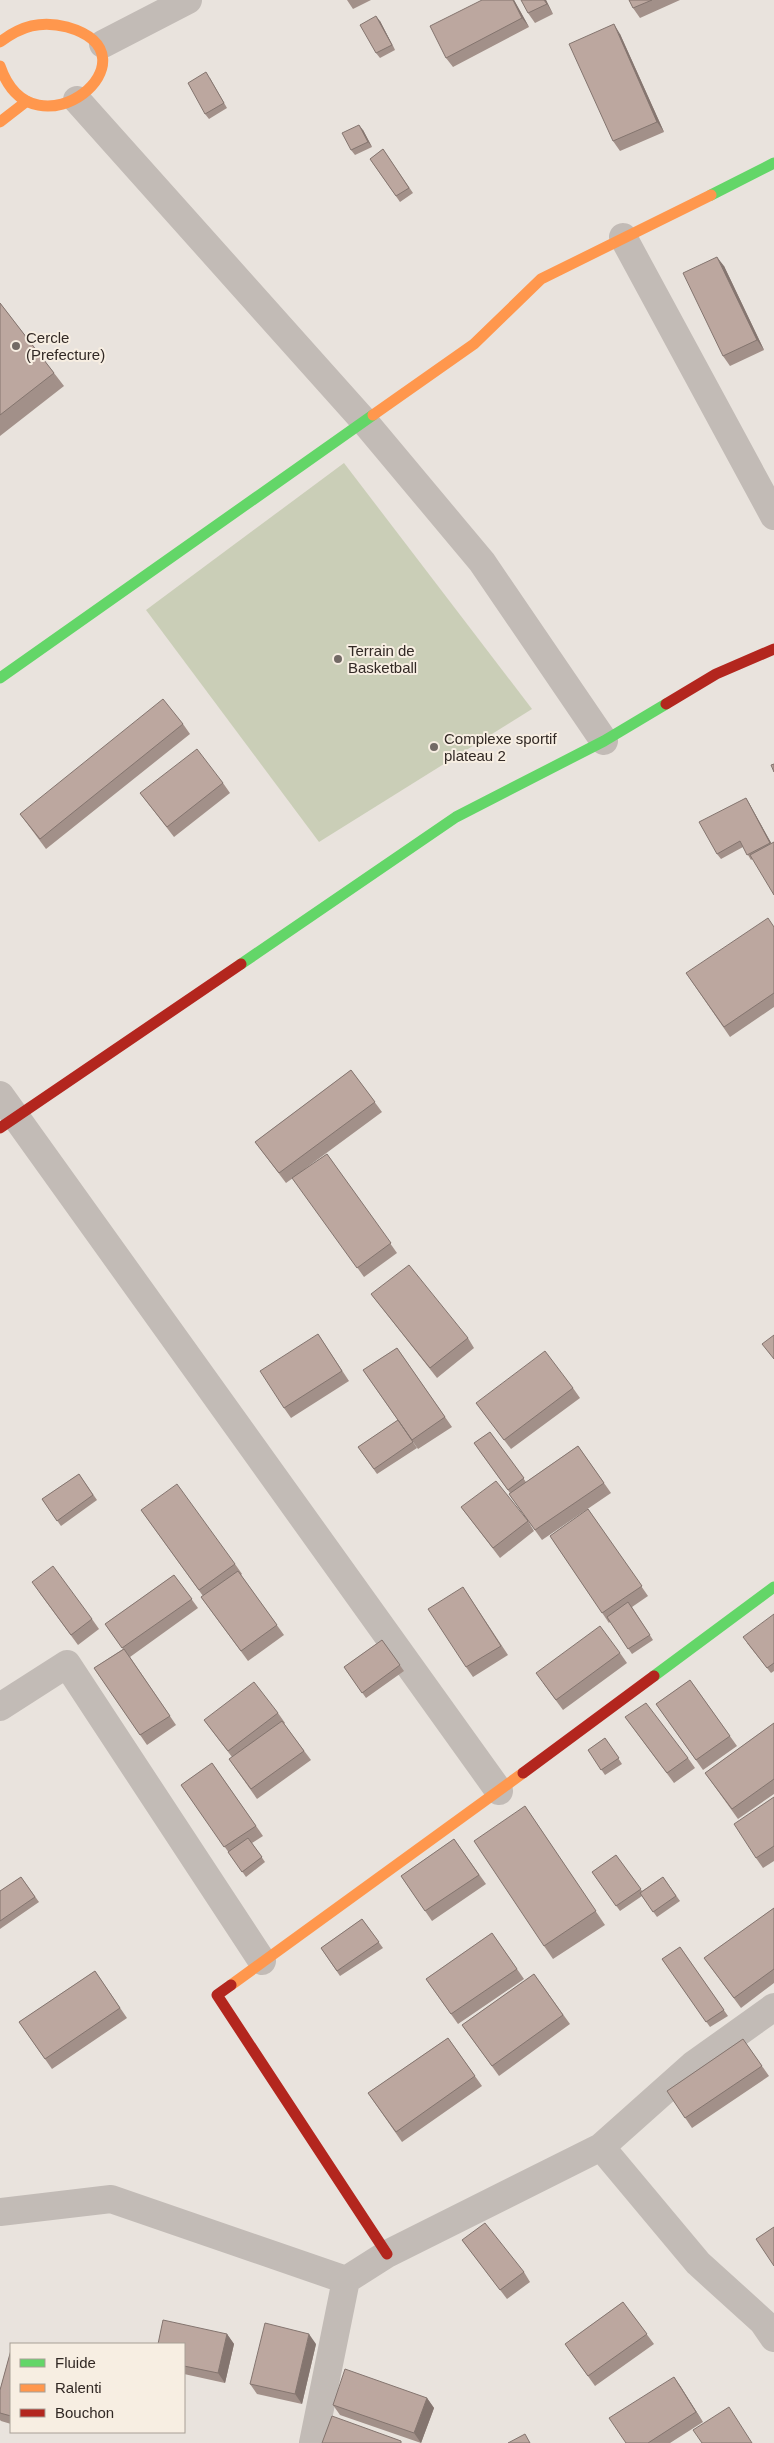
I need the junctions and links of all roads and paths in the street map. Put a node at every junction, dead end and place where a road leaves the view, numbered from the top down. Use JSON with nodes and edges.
{"nodes":[{"id":1,"x":188,"y":0,"type":"edge"},
{"id":2,"x":9,"y":23,"type":"dead end"},
{"id":3,"x":100,"y":38,"type":"joint"},
{"id":4,"x":0,"y":42,"type":"edge"},
{"id":5,"x":0,"y":66,"type":"edge"},
{"id":6,"x":77,"y":100,"type":"junction"},
{"id":7,"x":27,"y":101,"type":"junction"},
{"id":8,"x":0,"y":122,"type":"edge"},
{"id":9,"x":774,"y":163,"type":"edge"},
{"id":10,"x":623,"y":237,"type":"junction"},
{"id":11,"x":364,"y":421,"type":"junction"},
{"id":12,"x":774,"y":516,"type":"edge"},
{"id":13,"x":774,"y":649,"type":"edge"},
{"id":14,"x":0,"y":678,"type":"edge"},
{"id":15,"x":604,"y":741,"type":"junction"},
{"id":16,"x":0,"y":1095,"type":"edge"},
{"id":17,"x":7,"y":1123,"type":"edge"},
{"id":18,"x":774,"y":1587,"type":"edge"},
{"id":19,"x":0,"y":1707,"type":"edge"},
{"id":20,"x":499,"y":1791,"type":"junction"},
{"id":21,"x":262,"y":1961,"type":"junction"},
{"id":22,"x":774,"y":2007,"type":"edge"},
{"id":23,"x":601,"y":2148,"type":"junction"},
{"id":24,"x":0,"y":2212,"type":"edge"},
{"id":25,"x":387,"y":2254,"type":"junction"},
{"id":26,"x":346,"y":2280,"type":"junction"},
{"id":27,"x":774,"y":2338,"type":"edge"},
{"id":28,"x":313,"y":2443,"type":"edge"}],
"edges":[{"from":1,"to":3,"type":"street"},
{"from":2,"to":4,"type":"street"},
{"from":3,"to":6,"type":"street"},
{"from":5,"to":7,"type":"street"},
{"from":6,"to":7,"type":"street"},
{"from":6,"to":11,"type":"street"},
{"from":7,"to":8,"type":"street"},
{"from":9,"to":10,"type":"street"},
{"from":10,"to":11,"type":"street"},
{"from":10,"to":12,"type":"street"},
{"from":11,"to":14,"type":"street"},
{"from":11,"to":15,"type":"street"},
{"from":13,"to":15,"type":"street"},
{"from":15,"to":17,"type":"street"},
{"from":16,"to":17,"type":"street"},
{"from":17,"to":20,"type":"street"},
{"from":18,"to":20,"type":"street"},
{"from":19,"to":21,"type":"street"},
{"from":20,"to":21,"type":"street"},
{"from":21,"to":25,"type":"street"},
{"from":22,"to":23,"type":"street"},
{"from":23,"to":25,"type":"street"},
{"from":23,"to":27,"type":"street"},
{"from":24,"to":26,"type":"street"},
{"from":25,"to":26,"type":"street"},
{"from":26,"to":28,"type":"street"}]}
